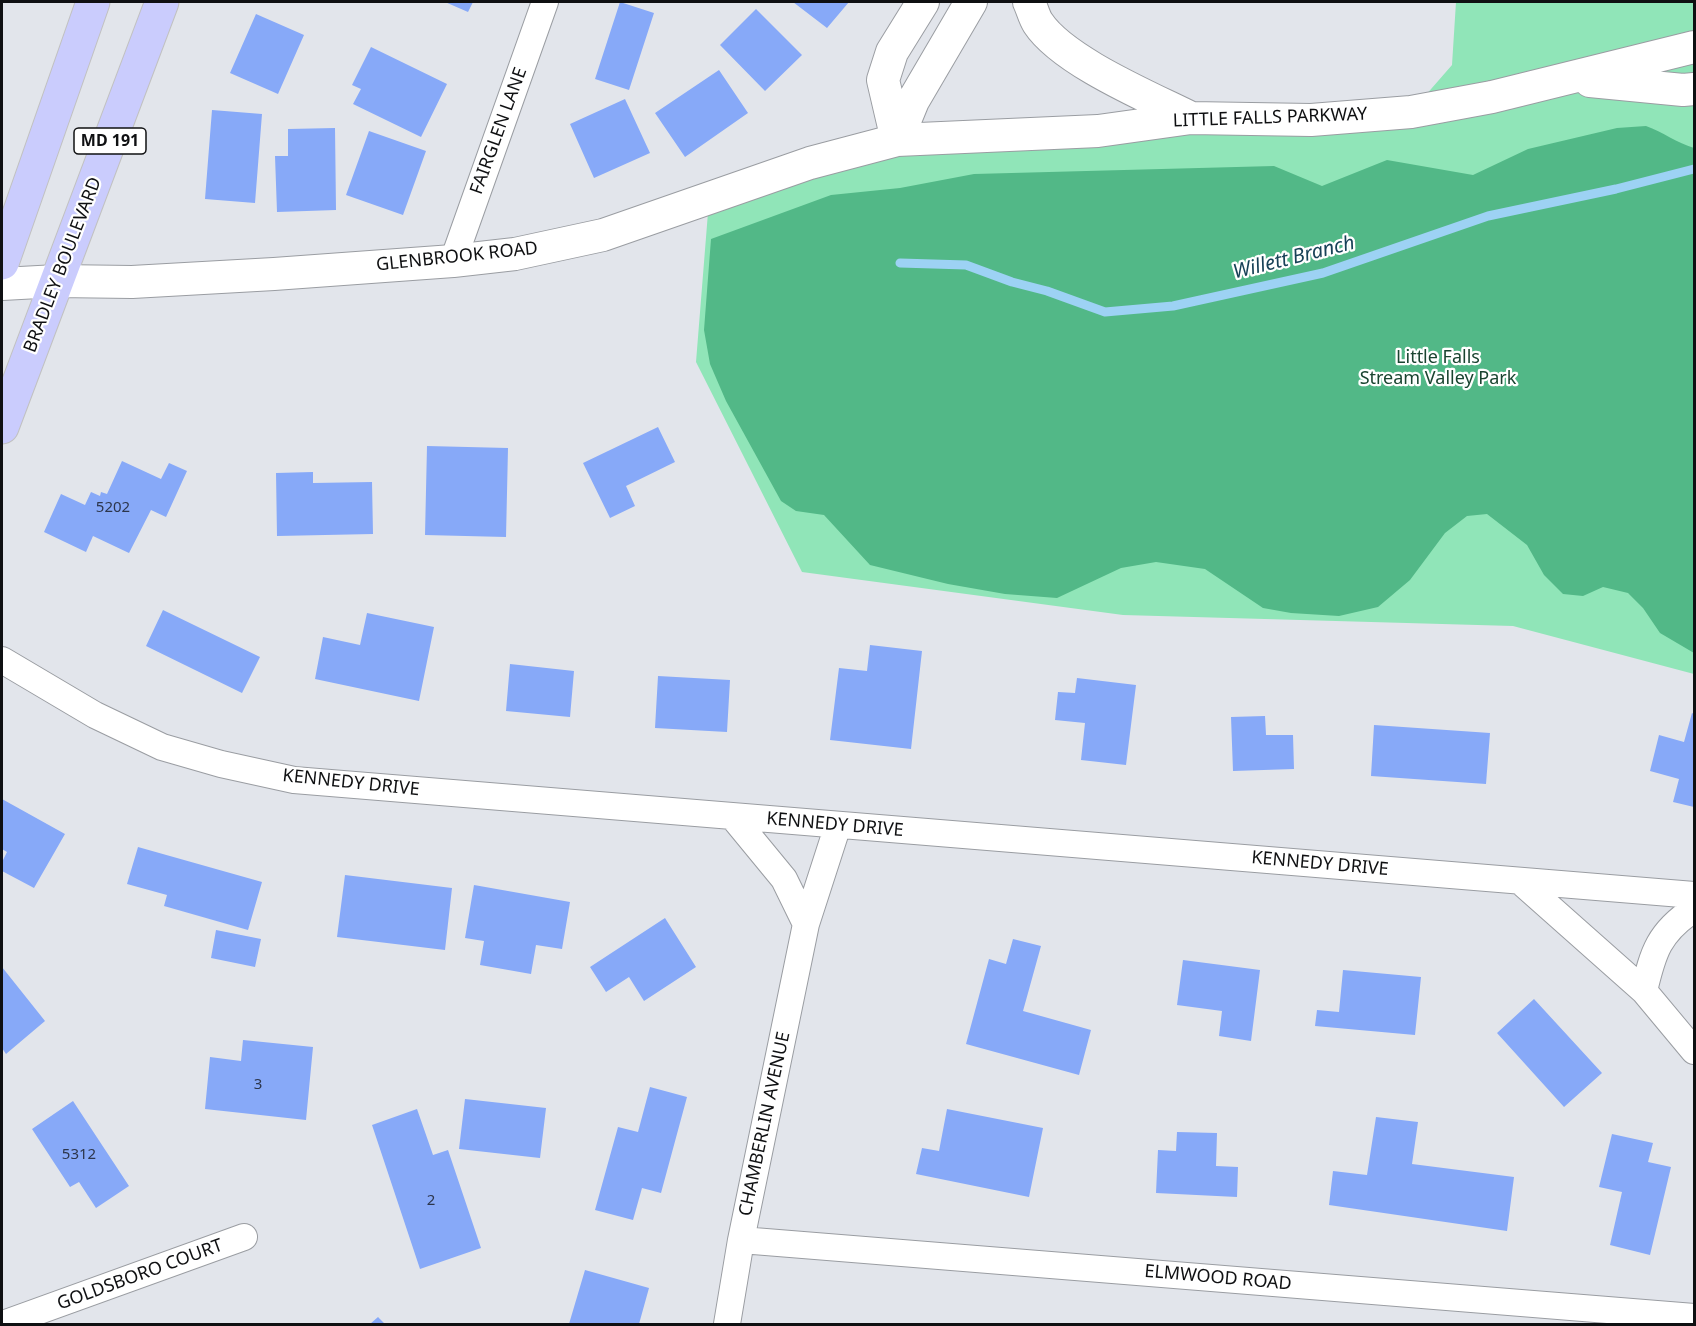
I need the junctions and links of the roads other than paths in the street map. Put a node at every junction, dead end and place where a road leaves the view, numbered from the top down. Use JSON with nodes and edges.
{"nodes":[{"id":1,"x":93,"y":2,"type":"edge"},
{"id":2,"x":162,"y":2,"type":"edge"},
{"id":3,"x":545,"y":2,"type":"edge"},
{"id":4,"x":923,"y":2,"type":"edge"},
{"id":5,"x":971,"y":2,"type":"edge"},
{"id":6,"x":1029,"y":2,"type":"edge"},
{"id":7,"x":1695,"y":46,"type":"edge"},
{"id":8,"x":1568,"y":79,"type":"junction"},
{"id":9,"x":1695,"y":89,"type":"edge"},
{"id":10,"x":1191,"y":118,"type":"junction"},
{"id":11,"x":897,"y":140,"type":"junction"},
{"id":12,"x":453,"y":261,"type":"junction"},
{"id":13,"x":2,"y":263,"type":"edge"},
{"id":14,"x":57,"y":281,"type":"junction"},
{"id":15,"x":2,"y":284,"type":"edge"},
{"id":16,"x":2,"y":427,"type":"edge"},
{"id":17,"x":2,"y":660,"type":"edge"},
{"id":18,"x":733,"y":817,"type":"junction"},
{"id":19,"x":838,"y":825,"type":"junction"},
{"id":20,"x":1520,"y":881,"type":"junction"},
{"id":21,"x":1695,"y":895,"type":"edge"},
{"id":22,"x":1695,"y":909,"type":"edge"},
{"id":23,"x":806,"y":924,"type":"junction"},
{"id":24,"x":1644,"y":991,"type":"junction"},
{"id":25,"x":1695,"y":1051,"type":"edge"},
{"id":26,"x":244,"y":1238,"type":"dead end"},
{"id":27,"x":741,"y":1240,"type":"junction"},
{"id":28,"x":1695,"y":1317,"type":"edge"},
{"id":29,"x":3,"y":1324,"type":"edge"},
{"id":30,"x":727,"y":1324,"type":"edge"}],
"edges":[{"from":1,"to":13,"type":"main road","number":"MD 191"},
{"from":2,"to":14,"type":"main road","name":"BRADLEY BOULEVARD","number":"MD 191"},
{"from":3,"to":12,"type":"street","name":"FAIRGLEN LANE"},
{"from":4,"to":11,"type":"street"},
{"from":5,"to":11,"type":"street"},
{"from":6,"to":10,"type":"street"},
{"from":7,"to":8,"type":"street","name":"LITTLE FALLS PARKWAY"},
{"from":8,"to":9,"type":"street","name":"LITTLE FALLS PARKWAY"},
{"from":8,"to":10,"type":"street","name":"LITTLE FALLS PARKWAY"},
{"from":10,"to":11,"type":"street","name":"LITTLE FALLS PARKWAY"},
{"from":11,"to":12,"type":"street","name":"GLENBROOK ROAD"},
{"from":12,"to":14,"type":"street","name":"GLENBROOK ROAD"},
{"from":14,"to":15,"type":"street","name":"GLENBROOK ROAD"},
{"from":14,"to":16,"type":"main road","name":"BRADLEY BOULEVARD","number":"MD 191"},
{"from":17,"to":18,"type":"street","name":"KENNEDY DRIVE"},
{"from":18,"to":19,"type":"street","name":"KENNEDY DRIVE"},
{"from":18,"to":23,"type":"street"},
{"from":19,"to":20,"type":"street","name":"KENNEDY DRIVE"},
{"from":19,"to":23,"type":"street","name":"CHAMBERLIN AVENUE"},
{"from":20,"to":21,"type":"street","name":"KENNEDY DRIVE"},
{"from":20,"to":24,"type":"street"},
{"from":22,"to":24,"type":"street"},
{"from":23,"to":27,"type":"street","name":"CHAMBERLIN AVENUE"},
{"from":24,"to":25,"type":"street"},
{"from":26,"to":29,"type":"street","name":"GOLDSBORO COURT"},
{"from":27,"to":28,"type":"street","name":"ELMWOOD ROAD"},
{"from":27,"to":30,"type":"street","name":"CHAMBERLIN AVENUE"}]}
